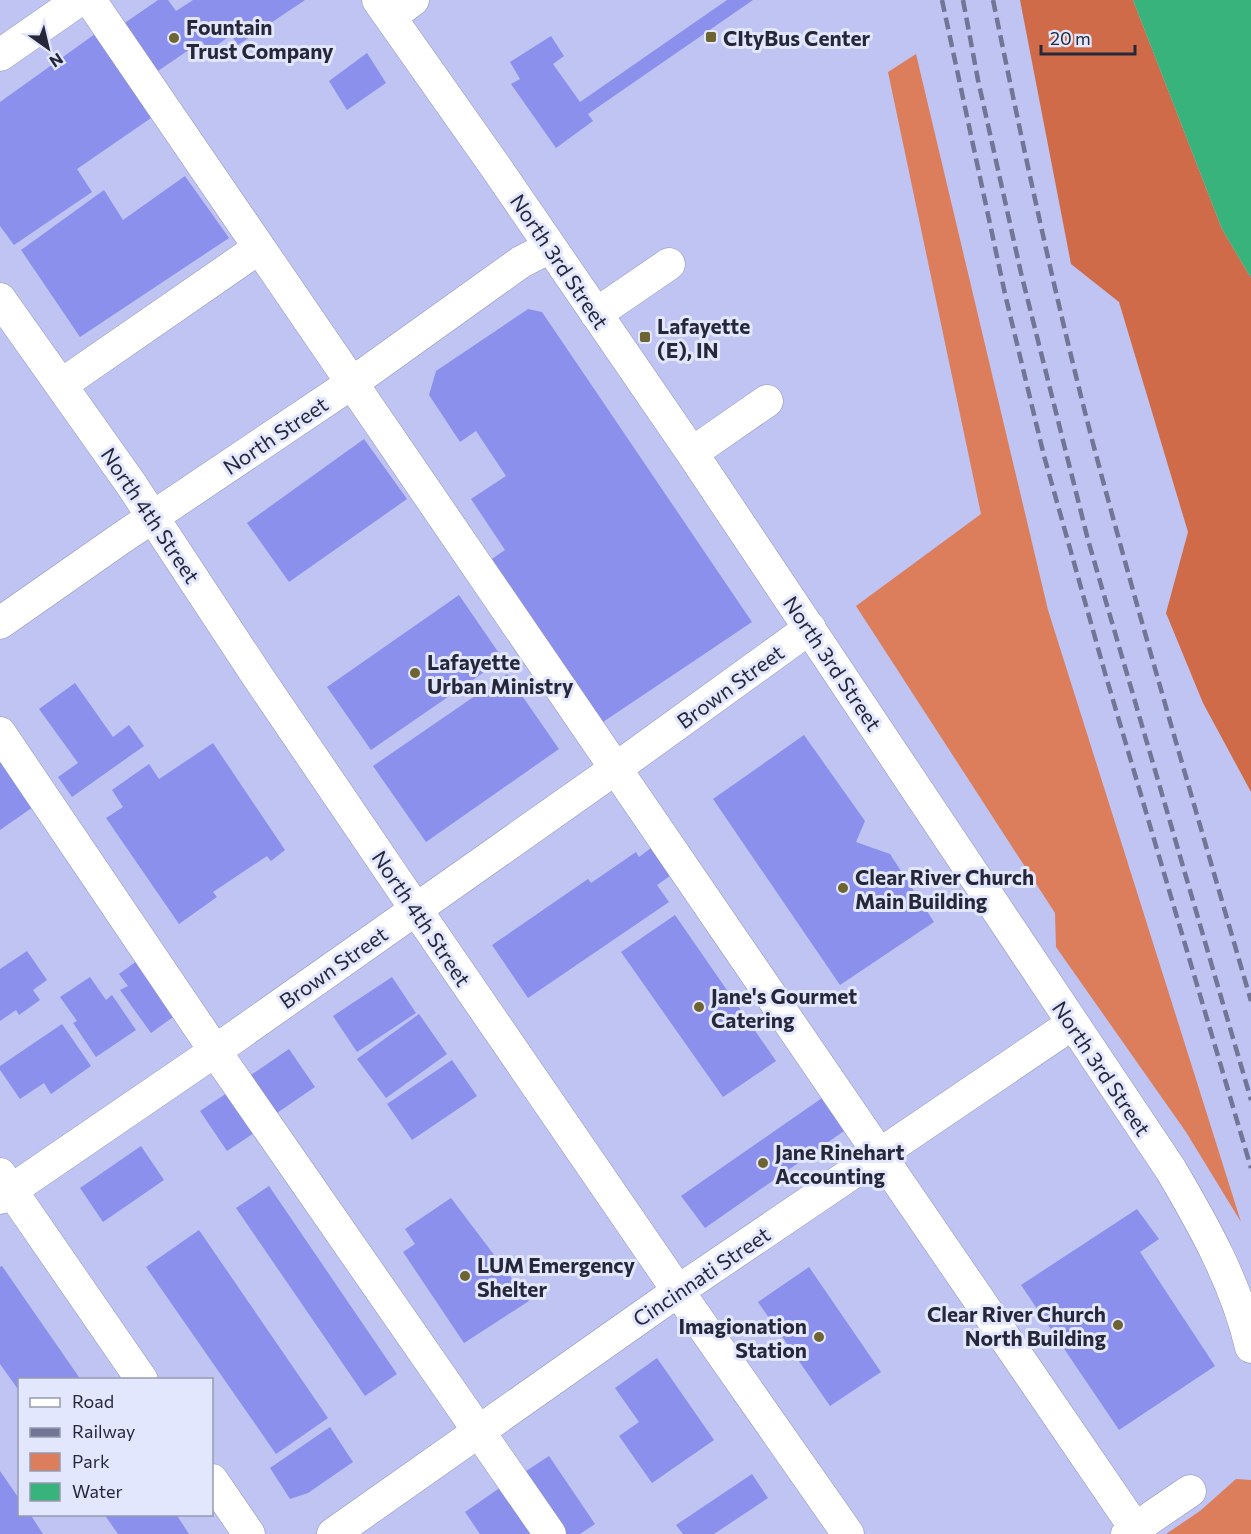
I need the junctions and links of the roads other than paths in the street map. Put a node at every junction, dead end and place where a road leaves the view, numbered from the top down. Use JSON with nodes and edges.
{"nodes":[{"id":1,"x":79,"y":0,"type":"edge"},
{"id":2,"x":90,"y":0,"type":"edge"},
{"id":3,"x":394,"y":6,"type":"edge"},
{"id":4,"x":0,"y":55,"type":"edge"},
{"id":5,"x":550,"y":247,"type":"junction"},
{"id":6,"x":259,"y":248,"type":"junction"},
{"id":7,"x":669,"y":264,"type":"dead end"},
{"id":8,"x":3,"y":311,"type":"edge"},
{"id":9,"x":596,"y":314,"type":"junction"},
{"id":10,"x":352,"y":383,"type":"junction"},
{"id":11,"x":61,"y":385,"type":"junction"},
{"id":12,"x":767,"y":401,"type":"dead end"},
{"id":13,"x":692,"y":453,"type":"junction"},
{"id":14,"x":153,"y":517,"type":"junction"},
{"id":15,"x":0,"y":623,"type":"edge"},
{"id":16,"x":810,"y":628,"type":"junction"},
{"id":17,"x":0,"y":733,"type":"edge"},
{"id":18,"x":615,"y":769,"type":"junction"},
{"id":19,"x":415,"y":908,"type":"junction"},
{"id":20,"x":1072,"y":1024,"type":"junction"},
{"id":21,"x":215,"y":1051,"type":"junction"},
{"id":22,"x":879,"y":1155,"type":"junction"},
{"id":23,"x":4,"y":1187,"type":"edge"},
{"id":24,"x":678,"y":1291,"type":"junction"},
{"id":25,"x":1251,"y":1347,"type":"edge"},
{"id":26,"x":141,"y":1378,"type":"edge"},
{"id":27,"x":480,"y":1431,"type":"junction"},
{"id":28,"x":213,"y":1481,"type":"edge"},
{"id":29,"x":1190,"y":1491,"type":"dead end"},
{"id":30,"x":1131,"y":1531,"type":"edge"},
{"id":31,"x":249,"y":1534,"type":"edge"},
{"id":32,"x":333,"y":1534,"type":"edge"},
{"id":33,"x":550,"y":1534,"type":"edge"},
{"id":34,"x":848,"y":1534,"type":"edge"}],
"edges":[{"from":1,"to":4,"type":"street"},
{"from":2,"to":6,"type":"street"},
{"from":3,"to":5,"type":"street","name":"North 3rd Street"},
{"from":5,"to":9,"type":"street","name":"North 3rd Street"},
{"from":5,"to":10,"type":"street","name":"North Street"},
{"from":6,"to":10,"type":"street"},
{"from":6,"to":11,"type":"street"},
{"from":7,"to":9,"type":"street"},
{"from":8,"to":11,"type":"street","name":"North 4th Street"},
{"from":9,"to":13,"type":"street","name":"North 3rd Street"},
{"from":10,"to":14,"type":"street","name":"North Street"},
{"from":10,"to":18,"type":"street"},
{"from":11,"to":14,"type":"street","name":"North 4th Street"},
{"from":12,"to":13,"type":"street"},
{"from":13,"to":16,"type":"street","name":"North 3rd Street"},
{"from":14,"to":15,"type":"street","name":"North Street"},
{"from":14,"to":19,"type":"street","name":"North 4th Street"},
{"from":16,"to":18,"type":"street","name":"Brown Street"},
{"from":16,"to":20,"type":"street","name":"North 3rd Street"},
{"from":17,"to":21,"type":"street"},
{"from":18,"to":19,"type":"street","name":"Brown Street"},
{"from":18,"to":22,"type":"street"},
{"from":19,"to":21,"type":"street","name":"Brown Street"},
{"from":19,"to":24,"type":"street","name":"North 4th Street"},
{"from":20,"to":22,"type":"street","name":"Cincinnati Street"},
{"from":20,"to":25,"type":"street","name":"North 3rd Street"},
{"from":21,"to":23,"type":"street","name":"Brown Street"},
{"from":21,"to":27,"type":"street"},
{"from":22,"to":24,"type":"street","name":"Cincinnati Street"},
{"from":22,"to":30,"type":"street"},
{"from":23,"to":26,"type":"street"},
{"from":24,"to":27,"type":"street","name":"Cincinnati Street"},
{"from":24,"to":34,"type":"street","name":"North 4th Street"},
{"from":27,"to":32,"type":"street","name":"Cincinnati Street"},
{"from":27,"to":33,"type":"street"},
{"from":28,"to":31,"type":"street"},
{"from":29,"to":30,"type":"street"}]}
